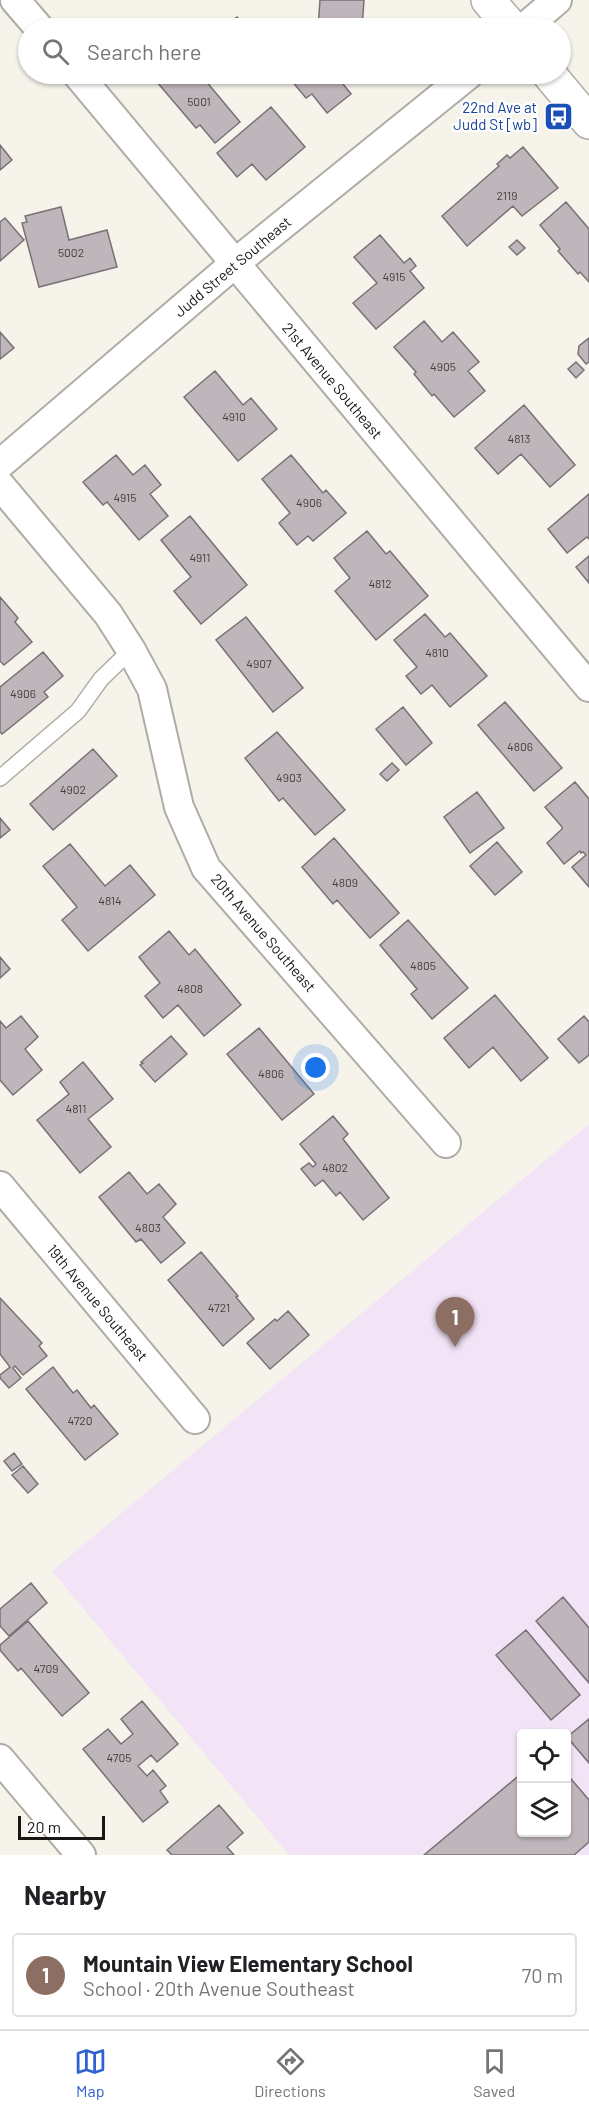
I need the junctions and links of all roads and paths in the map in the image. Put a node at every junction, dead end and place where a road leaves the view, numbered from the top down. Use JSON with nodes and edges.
{"nodes":[{"id":1,"x":15,"y":0,"type":"edge"},
{"id":2,"x":488,"y":0,"type":"edge"},
{"id":3,"x":557,"y":0,"type":"edge"},
{"id":4,"x":30,"y":18,"type":"edge"},
{"id":5,"x":503,"y":18,"type":"edge"},
{"id":6,"x":536,"y":18,"type":"edge"},
{"id":7,"x":85,"y":84,"type":"edge"},
{"id":8,"x":457,"y":84,"type":"edge"},
{"id":9,"x":557,"y":84,"type":"edge"},
{"id":10,"x":589,"y":122,"type":"edge"},
{"id":11,"x":234,"y":264,"type":"junction"},
{"id":12,"x":0,"y":464,"type":"edge"},
{"id":13,"x":0,"y":485,"type":"edge"},
{"id":14,"x":131,"y":650,"type":"junction"},
{"id":15,"x":589,"y":687,"type":"edge"},
{"id":16,"x":0,"y":778,"type":"edge"},
{"id":17,"x":446,"y":1143,"type":"dead end"},
{"id":18,"x":0,"y":1186,"type":"edge"},
{"id":19,"x":195,"y":1419,"type":"dead end"},
{"id":20,"x":0,"y":1759,"type":"edge"},
{"id":21,"x":81,"y":1855,"type":"edge"}],
"edges":[{"from":1,"to":4,"type":"street"},
{"from":2,"to":5,"type":"street"},
{"from":3,"to":6,"type":"street"},
{"from":7,"to":11,"type":"street","name":"21st Avenue Southeast"},
{"from":8,"to":11,"type":"street","name":"Judd Street Southeast"},
{"from":9,"to":10,"type":"street"},
{"from":11,"to":12,"type":"street","name":"Judd Street Southeast"},
{"from":11,"to":15,"type":"street","name":"21st Avenue Southeast"},
{"from":13,"to":14,"type":"street","name":"20th Avenue Southeast"},
{"from":14,"to":16,"type":"lane"},
{"from":14,"to":17,"type":"street","name":"20th Avenue Southeast"},
{"from":18,"to":19,"type":"street","name":"19th Avenue Southeast"},
{"from":20,"to":21,"type":"street"}]}
